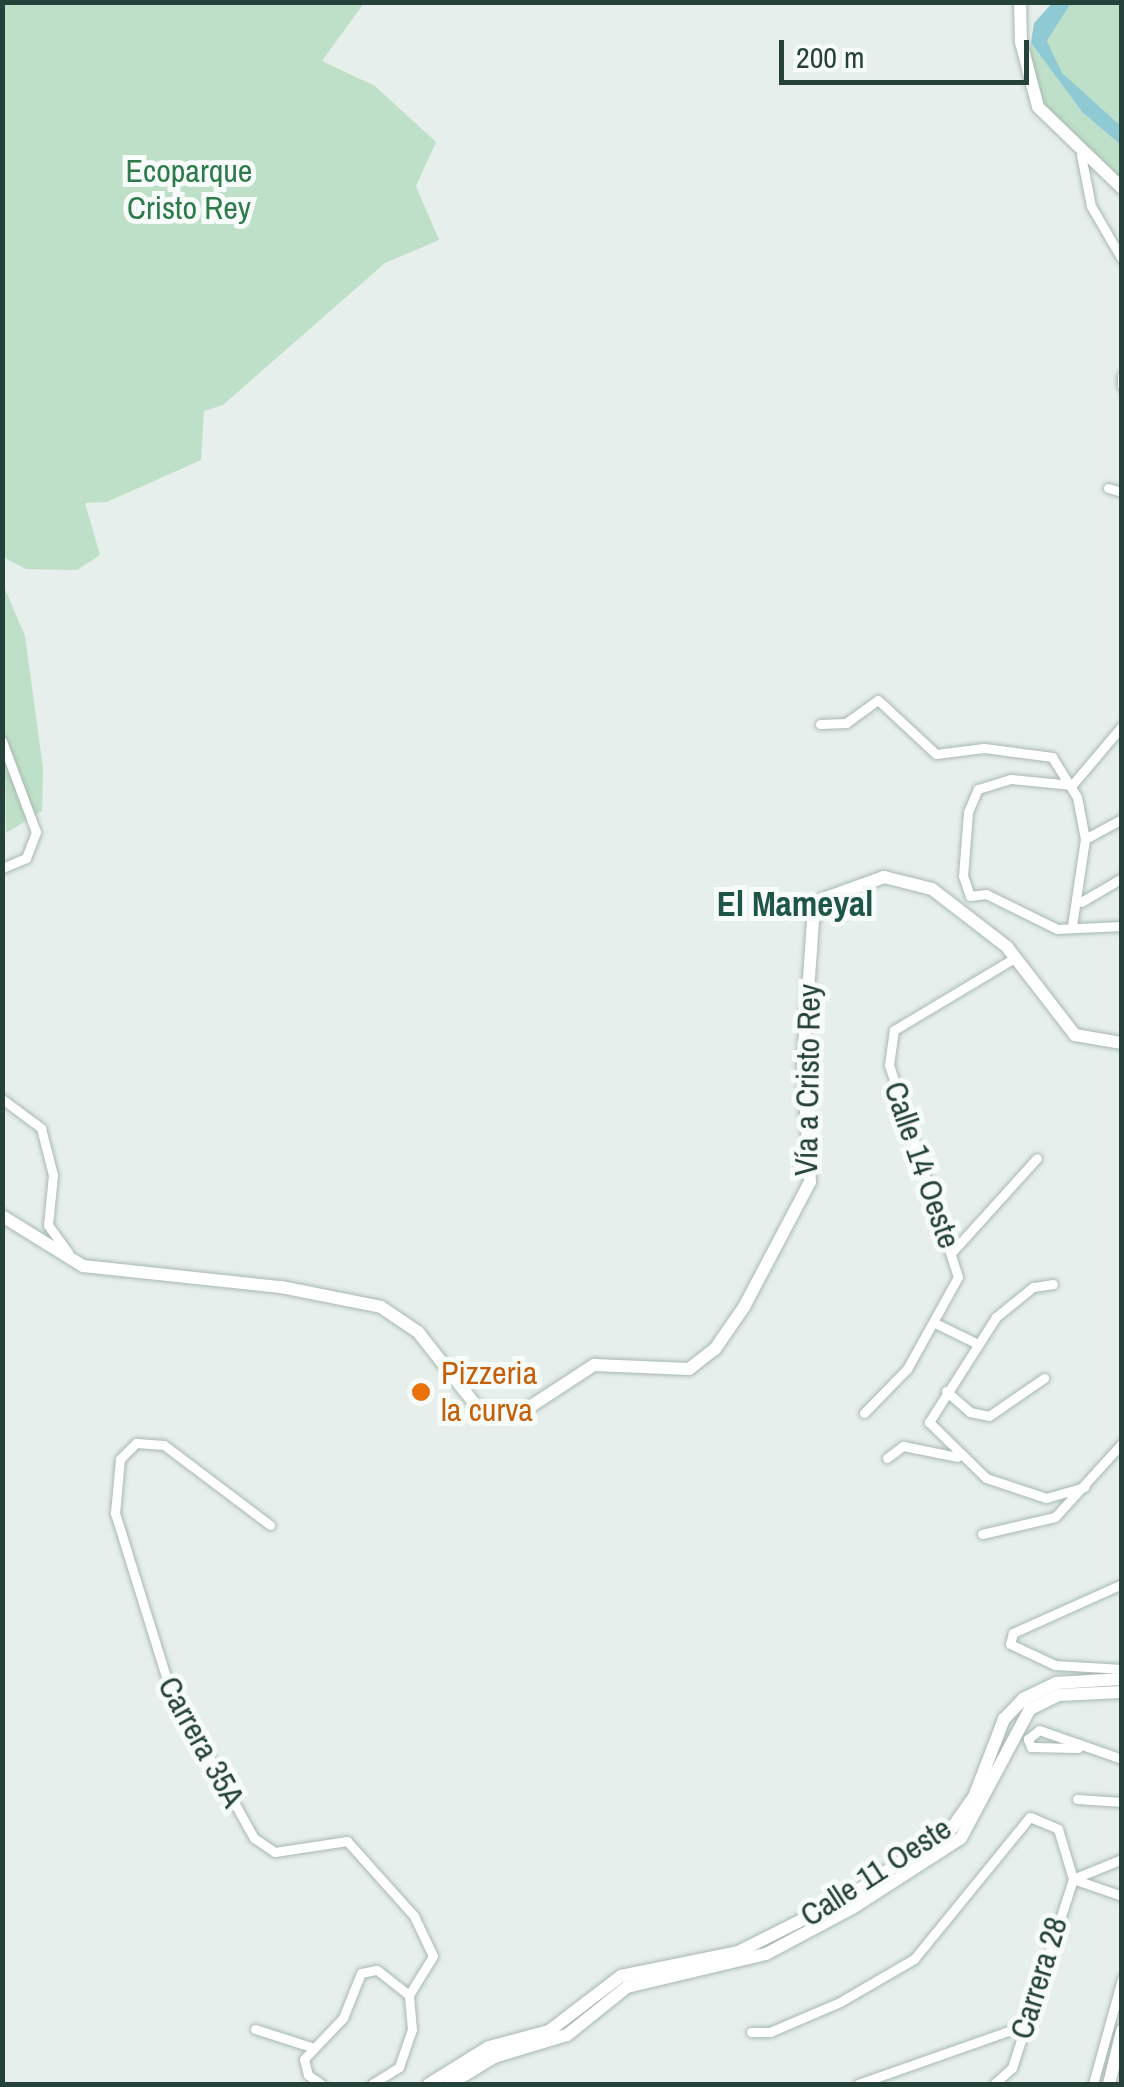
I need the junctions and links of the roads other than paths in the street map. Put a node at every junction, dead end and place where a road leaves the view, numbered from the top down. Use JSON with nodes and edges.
{"nodes":[{"id":1,"x":1020,"y":2,"type":"edge"},
{"id":2,"x":1081,"y":154,"type":"junction"},
{"id":3,"x":1122,"y":188,"type":"edge"},
{"id":4,"x":1122,"y":259,"type":"edge"},
{"id":5,"x":1122,"y":376,"type":"edge"},
{"id":6,"x":1122,"y":386,"type":"edge"},
{"id":7,"x":1108,"y":488,"type":"dead end"},
{"id":8,"x":1122,"y":492,"type":"edge"},
{"id":9,"x":820,"y":724,"type":"dead end"},
{"id":10,"x":1122,"y":726,"type":"edge"},
{"id":11,"x":2,"y":741,"type":"edge"},
{"id":12,"x":1072,"y":785,"type":"junction"},
{"id":13,"x":1122,"y":819,"type":"edge"},
{"id":14,"x":1085,"y":839,"type":"junction"},
{"id":15,"x":2,"y":868,"type":"edge"},
{"id":16,"x":1122,"y":878,"type":"edge"},
{"id":17,"x":970,"y":896,"type":"junction"},
{"id":18,"x":1081,"y":902,"type":"junction"},
{"id":19,"x":964,"y":910,"type":"junction"},
{"id":20,"x":1072,"y":926,"type":"junction"},
{"id":21,"x":1122,"y":926,"type":"edge"},
{"id":22,"x":1016,"y":957,"type":"junction"},
{"id":23,"x":1122,"y":1043,"type":"edge"},
{"id":24,"x":2,"y":1099,"type":"edge"},
{"id":25,"x":1037,"y":1158,"type":"dead end"},
{"id":26,"x":2,"y":1216,"type":"edge"},
{"id":27,"x":953,"y":1251,"type":"junction"},
{"id":28,"x":81,"y":1265,"type":"junction"},
{"id":29,"x":1053,"y":1284,"type":"dead end"},
{"id":30,"x":937,"y":1324,"type":"junction"},
{"id":31,"x":976,"y":1343,"type":"junction"},
{"id":32,"x":1044,"y":1378,"type":"dead end"},
{"id":33,"x":946,"y":1391,"type":"junction"},
{"id":34,"x":864,"y":1413,"type":"dead end"},
{"id":35,"x":1122,"y":1443,"type":"edge"},
{"id":36,"x":957,"y":1457,"type":"junction"},
{"id":37,"x":887,"y":1458,"type":"dead end"},
{"id":38,"x":1084,"y":1488,"type":"junction"},
{"id":39,"x":270,"y":1525,"type":"dead end"},
{"id":40,"x":982,"y":1534,"type":"dead end"},
{"id":41,"x":1122,"y":1584,"type":"edge"},
{"id":42,"x":1103,"y":1663,"type":"junction"},
{"id":43,"x":1122,"y":1669,"type":"edge"},
{"id":44,"x":1122,"y":1679,"type":"edge"},
{"id":45,"x":1099,"y":1682,"type":"junction"},
{"id":46,"x":1122,"y":1692,"type":"edge"},
{"id":47,"x":1078,"y":1748,"type":"junction"},
{"id":48,"x":1122,"y":1758,"type":"edge"},
{"id":49,"x":1076,"y":1800,"type":"dead end"},
{"id":50,"x":1122,"y":1802,"type":"edge"},
{"id":51,"x":1122,"y":1859,"type":"edge"},
{"id":52,"x":1074,"y":1879,"type":"junction"},
{"id":53,"x":1122,"y":1896,"type":"edge"},
{"id":54,"x":740,"y":1957,"type":"junction"},
{"id":55,"x":1122,"y":1979,"type":"edge"},
{"id":56,"x":409,"y":1994,"type":"junction"},
{"id":57,"x":1026,"y":2025,"type":"junction"},
{"id":58,"x":255,"y":2030,"type":"dead end"},
{"id":59,"x":1122,"y":2031,"type":"edge"},
{"id":60,"x":750,"y":2032,"type":"dead end"},
{"id":61,"x":311,"y":2047,"type":"junction"},
{"id":62,"x":321,"y":2084,"type":"edge"},
{"id":63,"x":374,"y":2084,"type":"edge"},
{"id":64,"x":429,"y":2084,"type":"edge"},
{"id":65,"x":450,"y":2084,"type":"edge"},
{"id":66,"x":858,"y":2084,"type":"edge"},
{"id":67,"x":994,"y":2084,"type":"edge"},
{"id":68,"x":1093,"y":2084,"type":"edge"},
{"id":69,"x":1109,"y":2084,"type":"edge"}],
"edges":[{"from":1,"to":2,"type":"street"},
{"from":2,"to":3,"type":"street"},
{"from":2,"to":4,"type":"street"},
{"from":5,"to":6,"type":"street"},
{"from":7,"to":8,"type":"street"},
{"from":9,"to":12,"type":"street"},
{"from":10,"to":12,"type":"street"},
{"from":11,"to":15,"type":"street"},
{"from":12,"to":14,"type":"street"},
{"from":12,"to":17,"type":"street"},
{"from":13,"to":14,"type":"street"},
{"from":14,"to":18,"type":"street"},
{"from":16,"to":18,"type":"street"},
{"from":17,"to":19,"type":"street"},
{"from":17,"to":20,"type":"street"},
{"from":18,"to":20,"type":"street"},
{"from":19,"to":22,"type":"street","name":"Vía a Cristo Rey"},
{"from":19,"to":28,"type":"street","name":"Vía a Cristo Rey"},
{"from":20,"to":21,"type":"street"},
{"from":22,"to":23,"type":"street","name":"Vía a Cristo Rey"},
{"from":22,"to":27,"type":"street","name":"Calle 14 Oeste"},
{"from":24,"to":28,"type":"street"},
{"from":25,"to":27,"type":"street"},
{"from":26,"to":28,"type":"street","name":"Vía a Cristo Rey"},
{"from":27,"to":30,"type":"street","name":"Calle 14 Oeste"},
{"from":29,"to":31,"type":"street"},
{"from":30,"to":31,"type":"street"},
{"from":30,"to":34,"type":"street","name":"Calle 14 Oeste"},
{"from":31,"to":33,"type":"street"},
{"from":32,"to":33,"type":"street"},
{"from":33,"to":36,"type":"street"},
{"from":35,"to":38,"type":"street"},
{"from":36,"to":37,"type":"street"},
{"from":36,"to":38,"type":"street"},
{"from":38,"to":40,"type":"street"},
{"from":39,"to":56,"type":"street","name":"Carrera 35A"},
{"from":41,"to":42,"type":"street"},
{"from":42,"to":43,"type":"street"},
{"from":42,"to":45,"type":"street"},
{"from":44,"to":45,"type":"street","name":"Calle 11 Oeste"},
{"from":45,"to":54,"type":"street","name":"Calle 11 Oeste"},
{"from":46,"to":54,"type":"street","name":"Calle 11 Oeste"},
{"from":47,"to":47,"type":"street"},
{"from":47,"to":48,"type":"street"},
{"from":49,"to":50,"type":"street"},
{"from":51,"to":52,"type":"street"},
{"from":52,"to":53,"type":"street"},
{"from":52,"to":57,"type":"street","name":"Carrera 28"},
{"from":52,"to":60,"type":"street"},
{"from":54,"to":64,"type":"street"},
{"from":54,"to":65,"type":"street"},
{"from":55,"to":68,"type":"street"},
{"from":56,"to":61,"type":"street"},
{"from":56,"to":63,"type":"street","name":"Carrera 35A"},
{"from":57,"to":66,"type":"street"},
{"from":57,"to":67,"type":"street","name":"Carrera 28"},
{"from":58,"to":61,"type":"street"},
{"from":59,"to":69,"type":"street"},
{"from":61,"to":62,"type":"street"}]}
